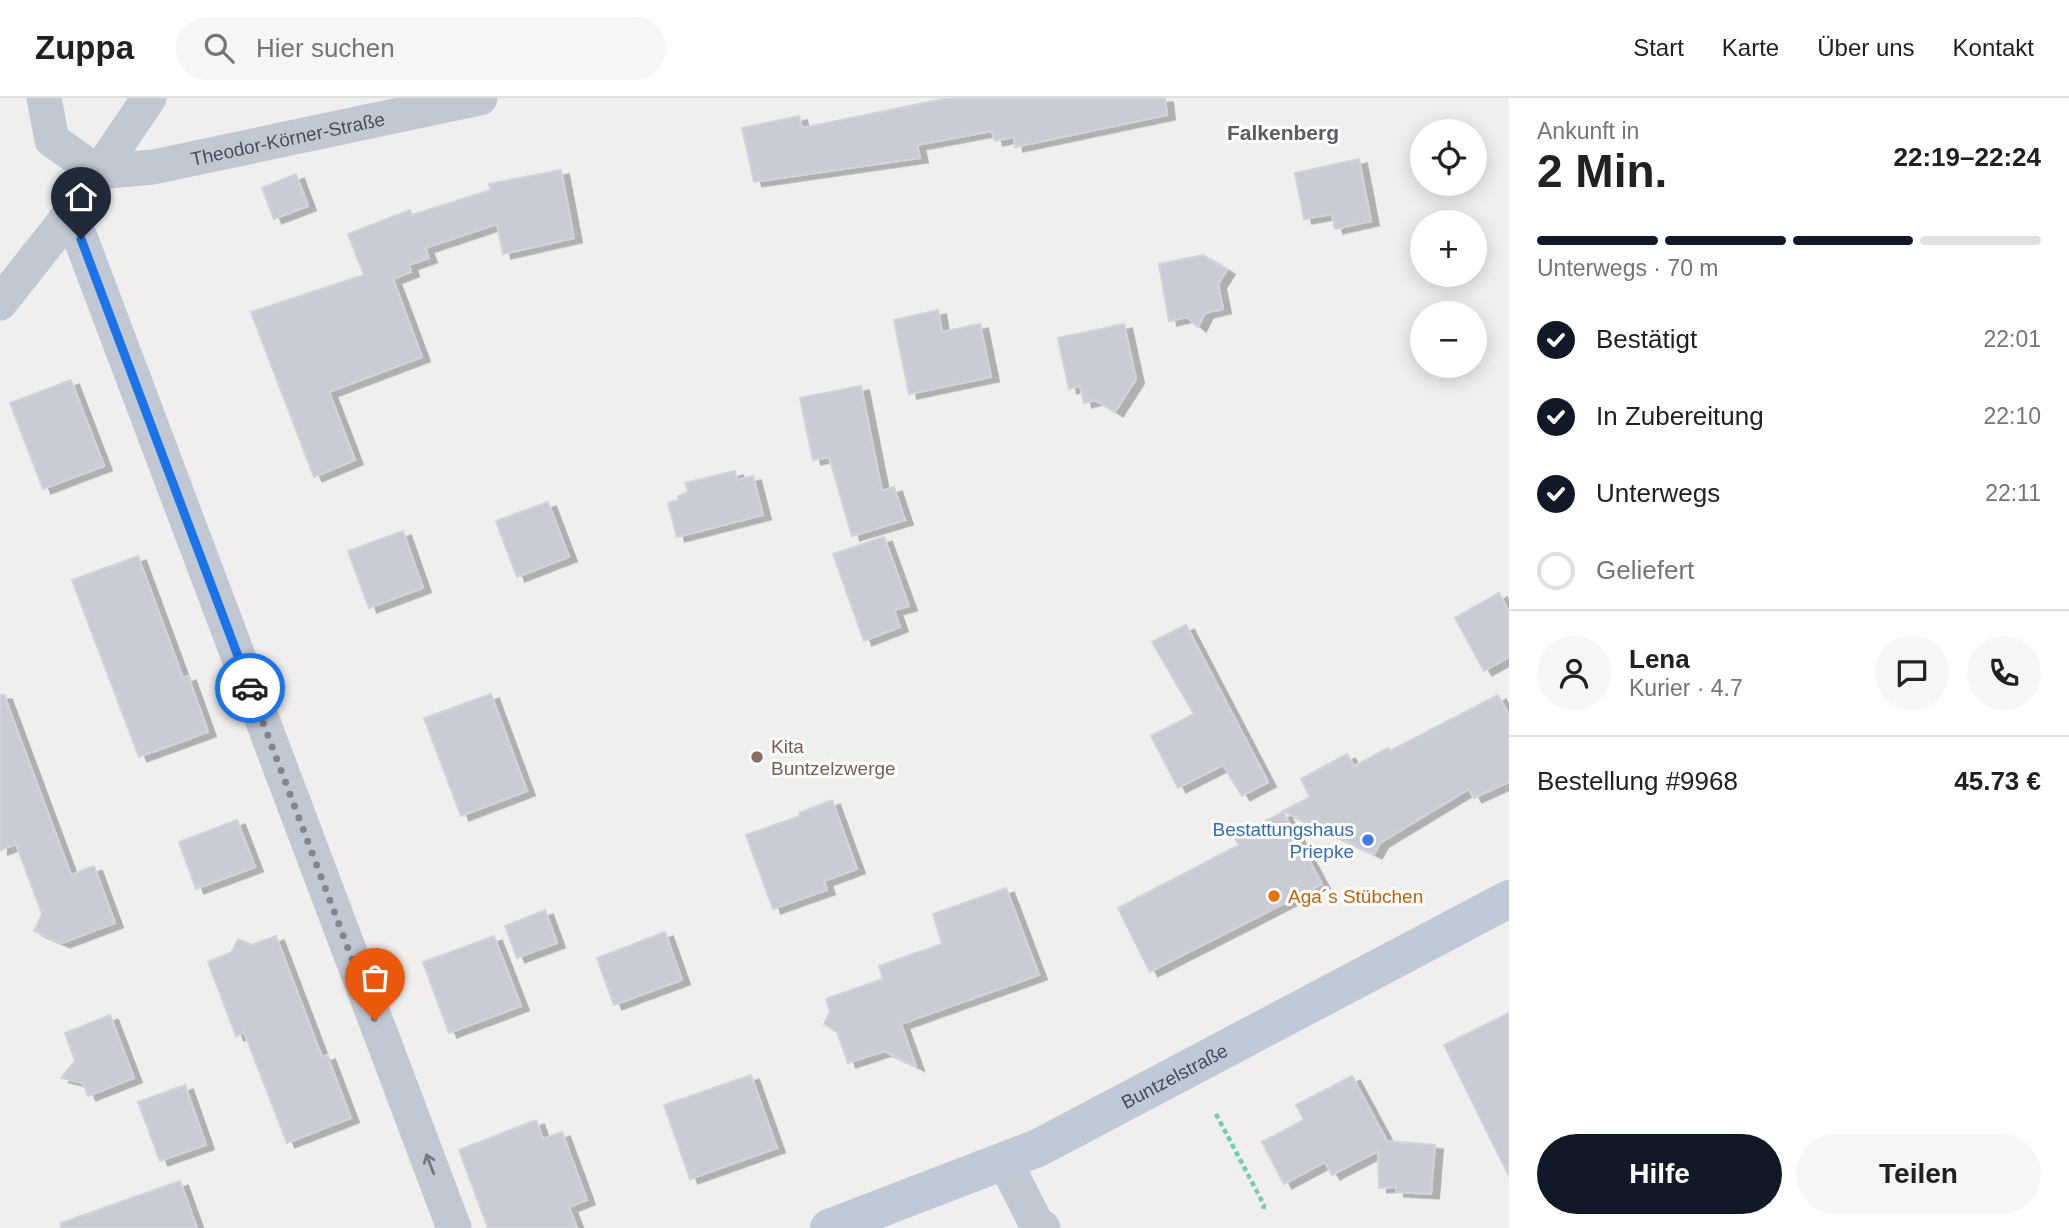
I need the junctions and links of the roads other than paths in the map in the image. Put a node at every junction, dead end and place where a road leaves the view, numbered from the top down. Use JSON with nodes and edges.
{"nodes":[{"id":1,"x":44,"y":98,"type":"edge"},
{"id":2,"x":149,"y":98,"type":"edge"},
{"id":3,"x":480,"y":98,"type":"edge"},
{"id":4,"x":97,"y":172,"type":"junction"},
{"id":5,"x":71,"y":213,"type":"junction"},
{"id":6,"x":0,"y":303,"type":"edge"},
{"id":7,"x":1509,"y":899,"type":"edge"},
{"id":8,"x":1005,"y":1162,"type":"junction"},
{"id":9,"x":454,"y":1228,"type":"edge"},
{"id":10,"x":829,"y":1228,"type":"edge"},
{"id":11,"x":1043,"y":1228,"type":"edge"}],
"edges":[{"from":1,"to":4,"type":"street"},
{"from":2,"to":4,"type":"street"},
{"from":3,"to":4,"type":"street","name":"Theodor-Körner-Straße"},
{"from":4,"to":5,"type":"street"},
{"from":5,"to":6,"type":"street"},
{"from":9,"to":5,"type":"street","one_way":true},
{"from":7,"to":8,"type":"street","name":"Buntzelstraße"},
{"from":8,"to":10,"type":"street","name":"Buntzelstraße"},
{"from":8,"to":11,"type":"street"}]}
